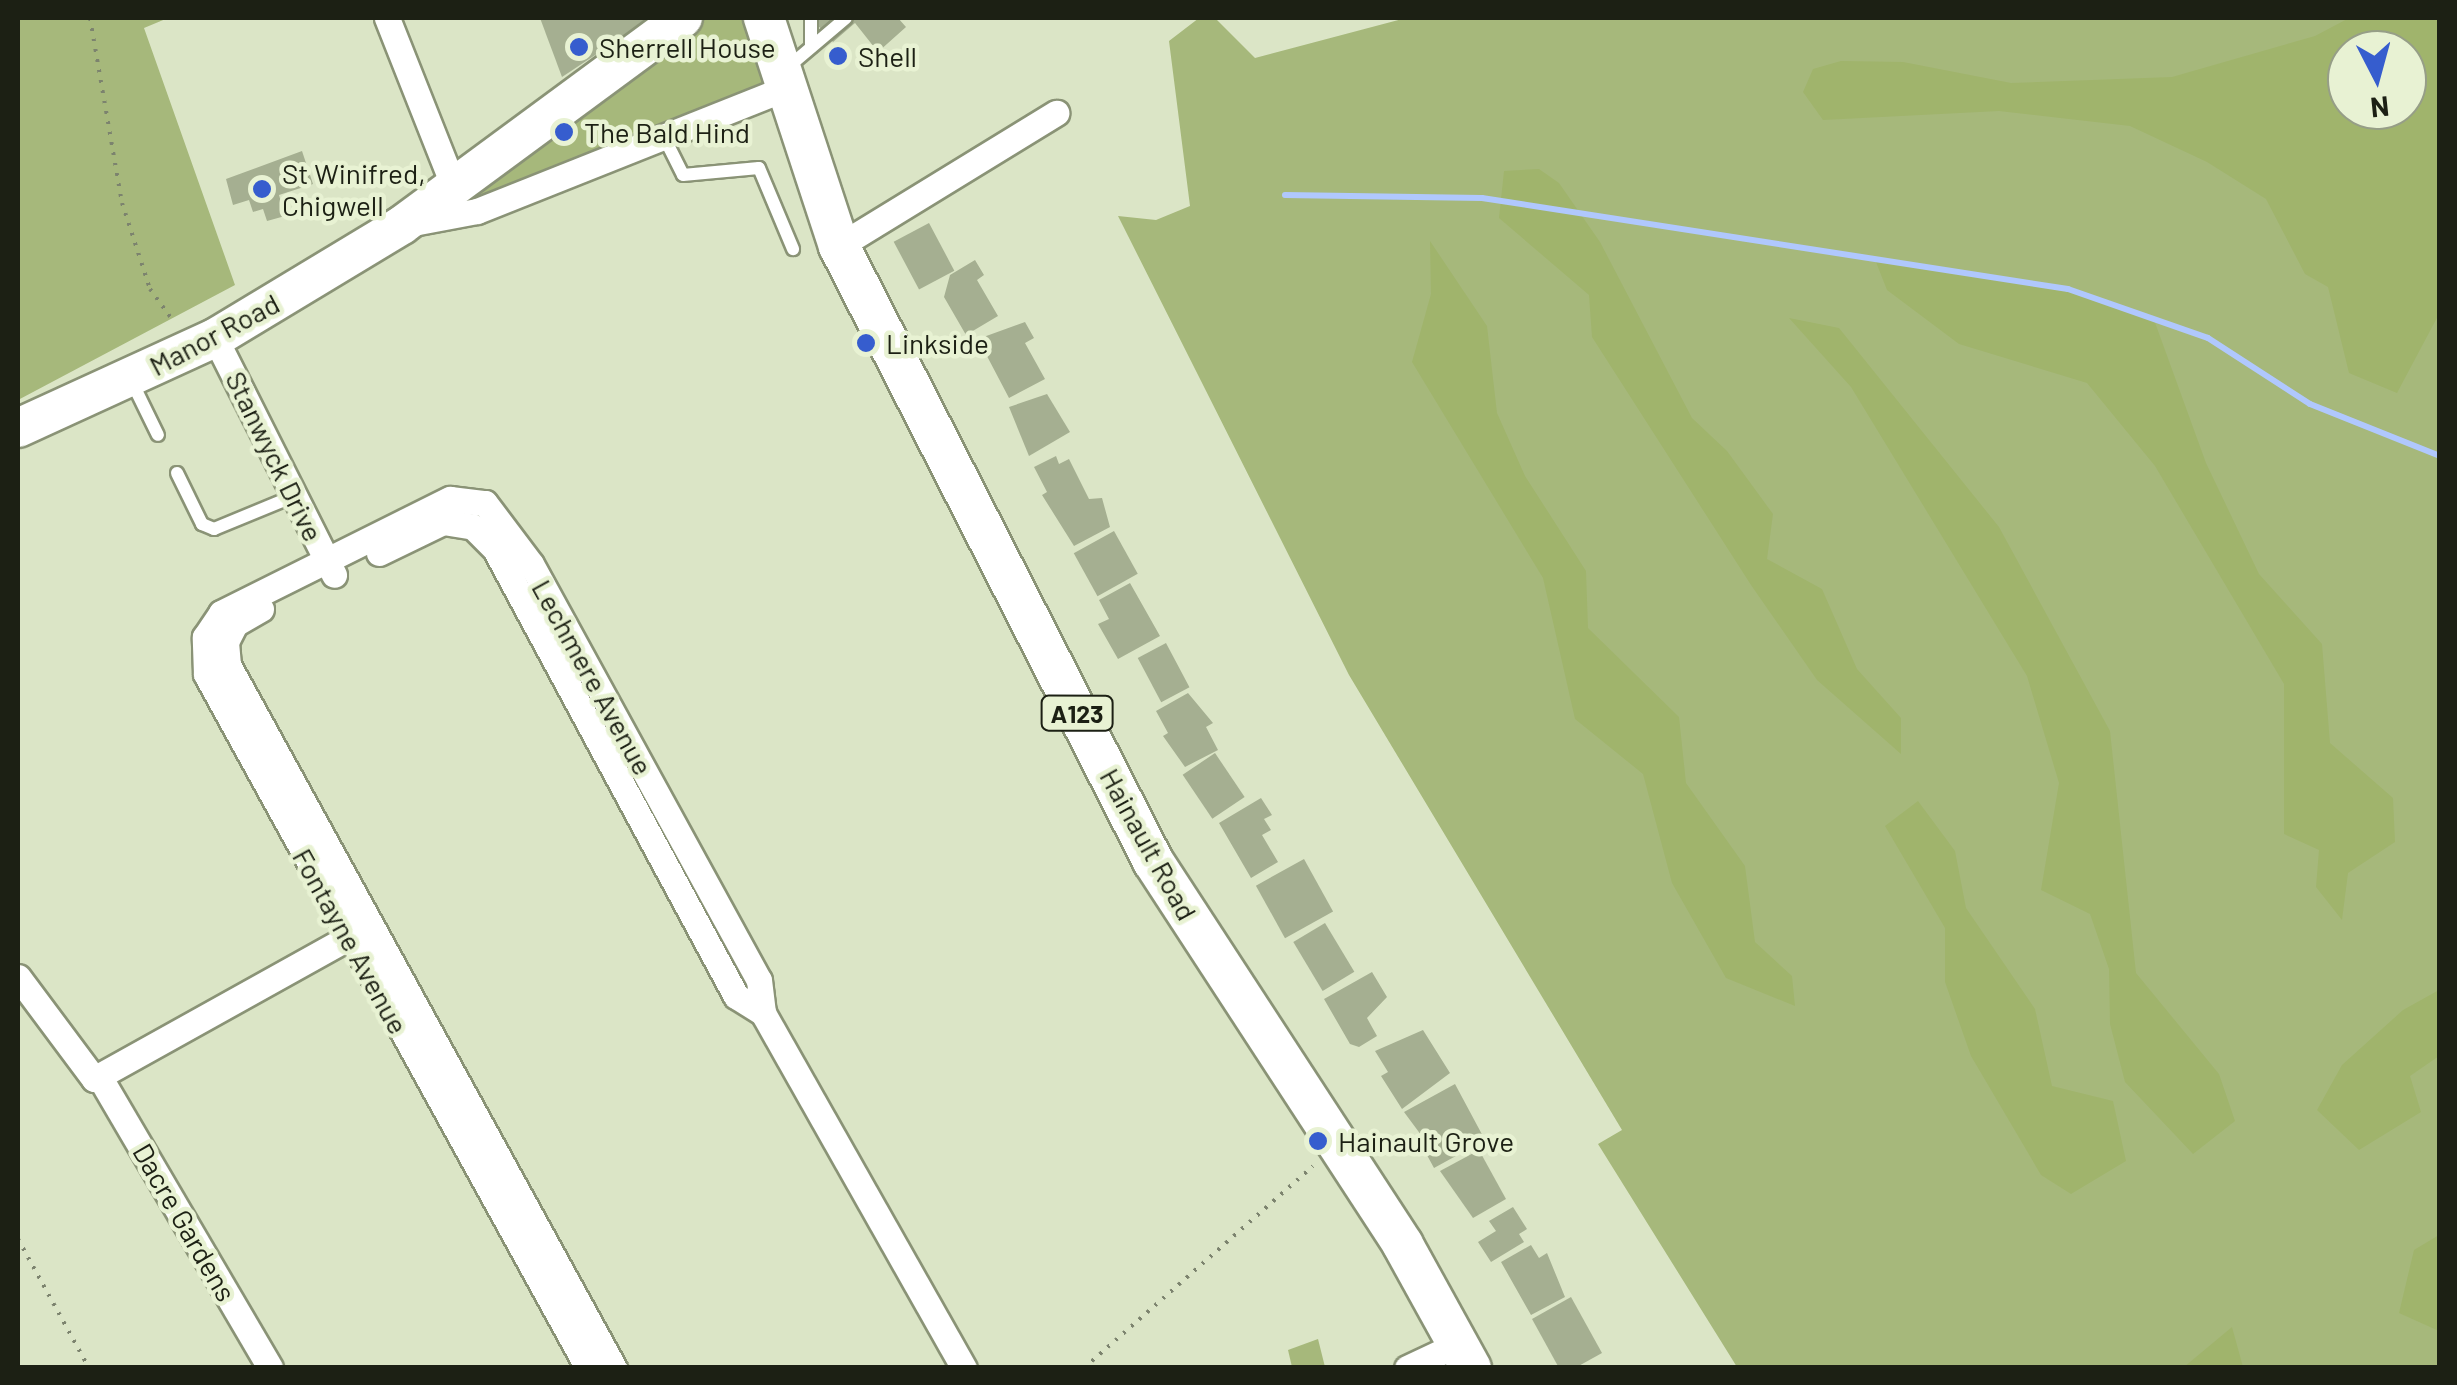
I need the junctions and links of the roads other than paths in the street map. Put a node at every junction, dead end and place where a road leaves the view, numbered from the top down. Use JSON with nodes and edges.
{"nodes":[{"id":1,"x":388,"y":18,"type":"edge"},
{"id":2,"x":683,"y":18,"type":"edge"},
{"id":3,"x":764,"y":18,"type":"edge"},
{"id":4,"x":810,"y":18,"type":"edge"},
{"id":5,"x":846,"y":18,"type":"edge"},
{"id":6,"x":810,"y":46,"type":"junction"},
{"id":7,"x":782,"y":82,"type":"junction"},
{"id":8,"x":1056,"y":113,"type":"dead end"},
{"id":9,"x":664,"y":137,"type":"junction"},
{"id":10,"x":454,"y":186,"type":"junction"},
{"id":11,"x":402,"y":225,"type":"junction"},
{"id":12,"x":839,"y":246,"type":"junction"},
{"id":13,"x":793,"y":249,"type":"dead end"},
{"id":14,"x":212,"y":340,"type":"junction"},
{"id":15,"x":130,"y":378,"type":"junction"},
{"id":16,"x":18,"y":428,"type":"edge"},
{"id":17,"x":158,"y":435,"type":"dead end"},
{"id":18,"x":176,"y":473,"type":"dead end"},
{"id":19,"x":294,"y":496,"type":"junction"},
{"id":20,"x":330,"y":567,"type":"junction"},
{"id":21,"x":358,"y":932,"type":"junction"},
{"id":22,"x":18,"y":978,"type":"edge"},
{"id":23,"x":97,"y":1078,"type":"junction"},
{"id":24,"x":546,"y":1268,"type":"junction"},
{"id":25,"x":1464,"y":1356,"type":"edge"},
{"id":26,"x":270,"y":1368,"type":"edge"},
{"id":27,"x":588,"y":1368,"type":"edge"},
{"id":28,"x":614,"y":1368,"type":"edge"},
{"id":29,"x":964,"y":1368,"type":"edge"},
{"id":30,"x":1407,"y":1368,"type":"edge"}],
"edges":[{"from":1,"to":10,"type":"street"},
{"from":2,"to":10,"type":"main road","name":"Manor Road"},
{"from":3,"to":7,"type":"main road","name":"Hainault Road","number":"A123"},
{"from":4,"to":6,"type":"lane"},
{"from":5,"to":6,"type":"lane"},
{"from":6,"to":7,"type":"lane"},
{"from":7,"to":9,"type":"street","name":"Manor Road"},
{"from":7,"to":12,"type":"main road","name":"Hainault Road","number":"A123"},
{"from":8,"to":12,"type":"street"},
{"from":9,"to":11,"type":"street","name":"Manor Road"},
{"from":9,"to":13,"type":"lane"},
{"from":10,"to":11,"type":"main road","name":"Manor Road"},
{"from":11,"to":14,"type":"main road","name":"Manor Road"},
{"from":12,"to":25,"type":"main road","name":"Hainault Road","number":"A123"},
{"from":14,"to":15,"type":"main road","name":"Manor Road"},
{"from":14,"to":19,"type":"street","name":"Stanwyck Drive"},
{"from":15,"to":16,"type":"main road","name":"Manor Road"},
{"from":15,"to":17,"type":"lane"},
{"from":18,"to":19,"type":"lane"},
{"from":19,"to":20,"type":"street","name":"Stanwyck Drive"},
{"from":20,"to":21,"type":"street","name":"Fontayne Avenue"},
{"from":20,"to":29,"type":"street","name":"Lechmere Avenue"},
{"from":21,"to":23,"type":"street"},
{"from":21,"to":24,"type":"street","name":"Fontayne Avenue"},
{"from":22,"to":23,"type":"street","name":"Dacre Gardens"},
{"from":23,"to":26,"type":"street","name":"Dacre Gardens"},
{"from":24,"to":27,"type":"street","name":"Fontayne Avenue"},
{"from":24,"to":28,"type":"street","name":"Fontayne Avenue"},
{"from":25,"to":30,"type":"street"}]}
